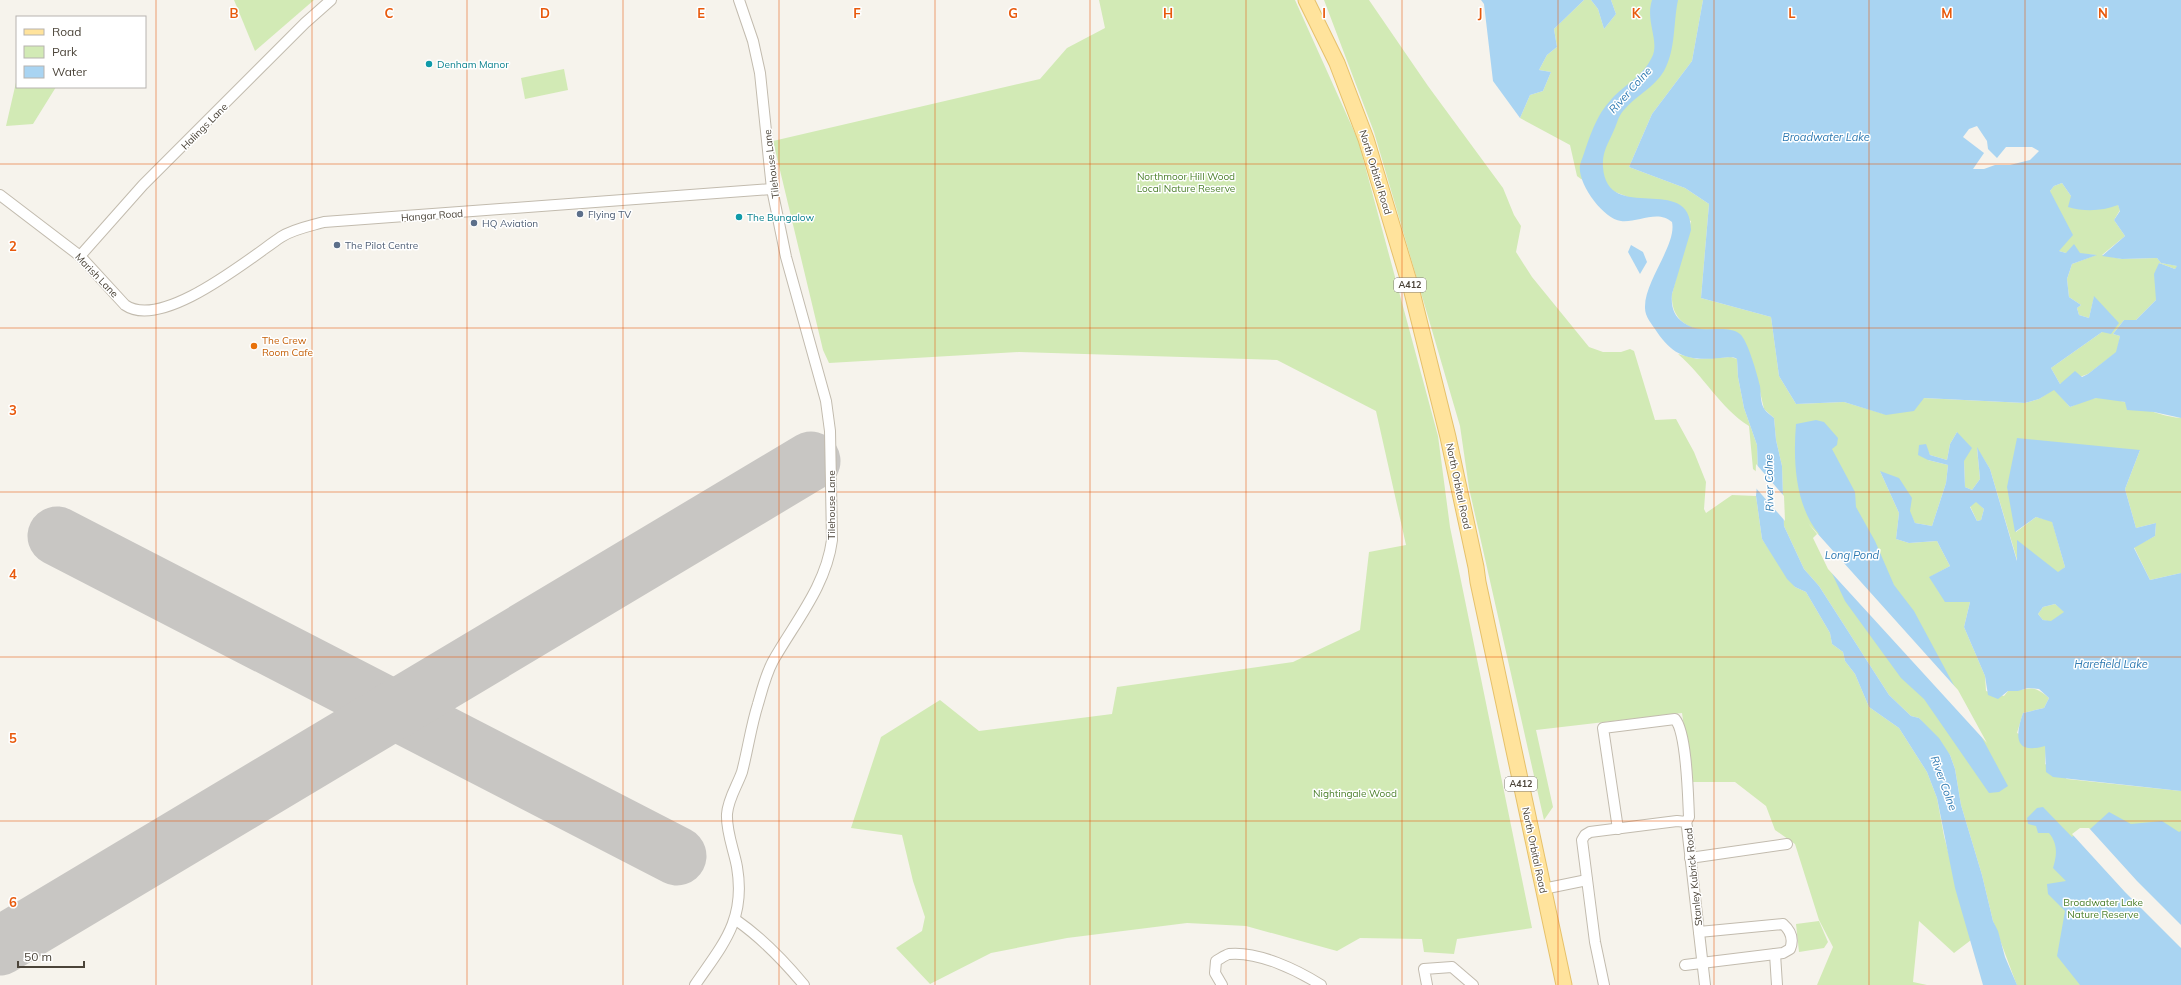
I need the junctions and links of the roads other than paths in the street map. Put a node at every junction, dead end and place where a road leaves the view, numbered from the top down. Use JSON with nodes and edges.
{"nodes":[{"id":1,"x":331,"y":0,"type":"edge"},
{"id":2,"x":739,"y":0,"type":"edge"},
{"id":3,"x":1306,"y":0,"type":"edge"},
{"id":4,"x":772,"y":189,"type":"junction"},
{"id":5,"x":1,"y":196,"type":"edge"},
{"id":6,"x":80,"y":256,"type":"junction"},
{"id":7,"x":206,"y":288,"type":"joint"},
{"id":8,"x":1686,"y":822,"type":"junction"},
{"id":9,"x":1618,"y":829,"type":"junction"},
{"id":10,"x":1787,"y":844,"type":"dead end"},
{"id":11,"x":1690,"y":858,"type":"junction"},
{"id":12,"x":1587,"y":880,"type":"junction"},
{"id":13,"x":1543,"y":889,"type":"junction"},
{"id":14,"x":736,"y":920,"type":"junction"},
{"id":15,"x":1699,"y":932,"type":"junction"},
{"id":16,"x":1775,"y":954,"type":"junction"},
{"id":17,"x":1702,"y":963,"type":"junction"},
{"id":18,"x":1685,"y":964,"type":"dead end"},
{"id":19,"x":695,"y":985,"type":"edge"},
{"id":20,"x":804,"y":985,"type":"edge"},
{"id":21,"x":1222,"y":985,"type":"edge"},
{"id":22,"x":1321,"y":985,"type":"edge"},
{"id":23,"x":1427,"y":985,"type":"edge"},
{"id":24,"x":1473,"y":985,"type":"edge"},
{"id":25,"x":1564,"y":985,"type":"edge"},
{"id":26,"x":1604,"y":985,"type":"edge"},
{"id":27,"x":1705,"y":985,"type":"edge"},
{"id":28,"x":1777,"y":985,"type":"edge"}],
"edges":[{"from":1,"to":6,"type":"street","name":"Halings Lane"},
{"from":2,"to":4,"type":"street","name":"Tilehouse Lane"},
{"from":3,"to":13,"type":"main road","name":"North Orbital Road","number":"A412"},
{"from":4,"to":7,"type":"street","name":"Hangar Road"},
{"from":4,"to":14,"type":"street","name":"Tilehouse Lane"},
{"from":5,"to":6,"type":"street","name":"Marish Lane"},
{"from":6,"to":7,"type":"street","name":"Marish Lane"},
{"from":8,"to":9,"type":"street","name":"Stanley Kubrick Road"},
{"from":8,"to":9,"type":"street"},
{"from":8,"to":11,"type":"street","name":"Stanley Kubrick Road"},
{"from":9,"to":12,"type":"street","name":"Stanley Kubrick Road"},
{"from":10,"to":11,"type":"street"},
{"from":11,"to":15,"type":"street","name":"Stanley Kubrick Road"},
{"from":12,"to":13,"type":"street"},
{"from":12,"to":26,"type":"street","name":"Stanley Kubrick Road"},
{"from":13,"to":25,"type":"main road","name":"North Orbital Road","number":"A412"},
{"from":14,"to":19,"type":"street","name":"Tilehouse Lane"},
{"from":14,"to":20,"type":"street"},
{"from":15,"to":16,"type":"street"},
{"from":15,"to":17,"type":"street","name":"Stanley Kubrick Road"},
{"from":16,"to":17,"type":"street"},
{"from":16,"to":28,"type":"street"},
{"from":17,"to":18,"type":"street"},
{"from":17,"to":27,"type":"street","name":"Stanley Kubrick Road"},
{"from":21,"to":22,"type":"street"},
{"from":23,"to":24,"type":"street"}]}
